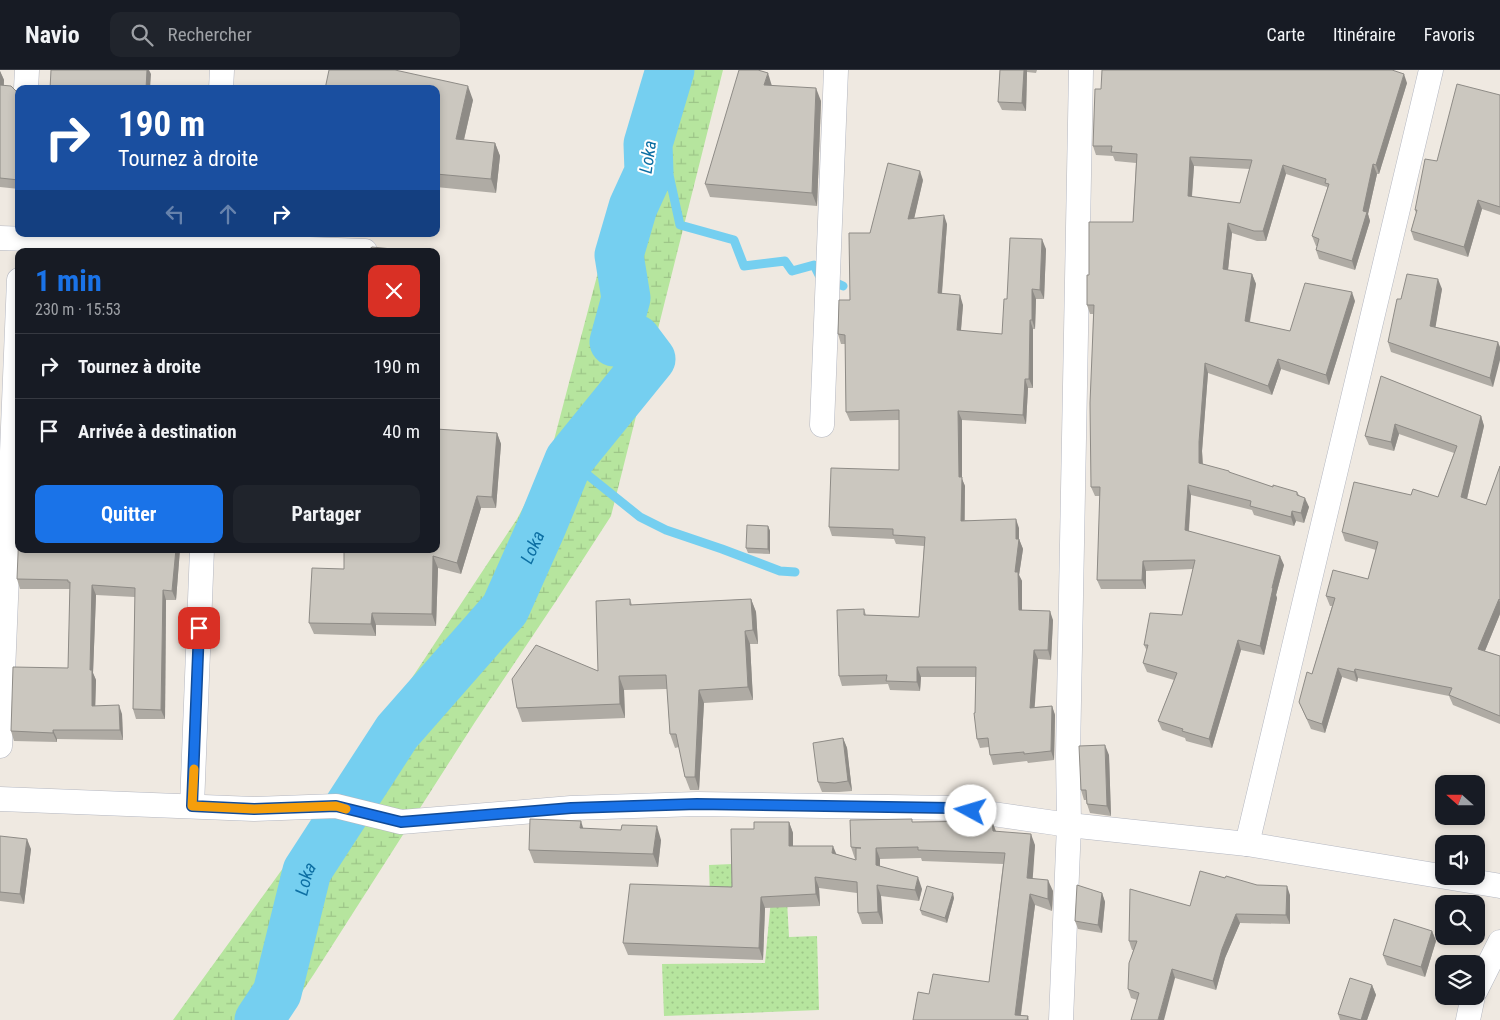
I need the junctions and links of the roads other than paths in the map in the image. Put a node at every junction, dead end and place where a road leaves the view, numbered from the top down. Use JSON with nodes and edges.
{"nodes":[{"id":1,"x":27,"y":70,"type":"edge"},
{"id":2,"x":222,"y":70,"type":"edge"},
{"id":3,"x":836,"y":70,"type":"edge"},
{"id":4,"x":1081,"y":70,"type":"edge"},
{"id":5,"x":1431,"y":70,"type":"edge"},
{"id":6,"x":26,"y":85,"type":"edge"},
{"id":7,"x":221,"y":85,"type":"edge"},
{"id":8,"x":15,"y":240,"type":"edge"},
{"id":9,"x":214,"y":244,"type":"edge"},
{"id":10,"x":300,"y":248,"type":"edge"},
{"id":11,"x":15,"y":378,"type":"edge"},
{"id":12,"x":822,"y":425,"type":"dead end"},
{"id":13,"x":202,"y":553,"type":"edge"},
{"id":14,"x":0,"y":746,"type":"edge"},
{"id":15,"x":0,"y":800,"type":"edge"},
{"id":16,"x":192,"y":806,"type":"junction"},
{"id":17,"x":1069,"y":824,"type":"junction"},
{"id":18,"x":1247,"y":844,"type":"junction"},
{"id":19,"x":1500,"y":886,"type":"edge"},
{"id":20,"x":1500,"y":942,"type":"edge"},
{"id":21,"x":1485,"y":972,"type":"edge"},
{"id":22,"x":1472,"y":1005,"type":"edge"},
{"id":23,"x":1060,"y":1020,"type":"edge"},
{"id":24,"x":1468,"y":1020,"type":"edge"}],
"edges":[{"from":1,"to":6,"type":"street"},
{"from":2,"to":7,"type":"street"},
{"from":3,"to":12,"type":"street"},
{"from":4,"to":17,"type":"street"},
{"from":5,"to":18,"type":"street"},
{"from":8,"to":9,"type":"street"},
{"from":9,"to":10,"type":"street"},
{"from":11,"to":14,"type":"street"},
{"from":13,"to":16,"type":"street"},
{"from":15,"to":16,"type":"street"},
{"from":16,"to":17,"type":"street"},
{"from":17,"to":18,"type":"street"},
{"from":17,"to":23,"type":"street"},
{"from":18,"to":19,"type":"street"},
{"from":20,"to":21,"type":"street"},
{"from":22,"to":24,"type":"street"}]}
